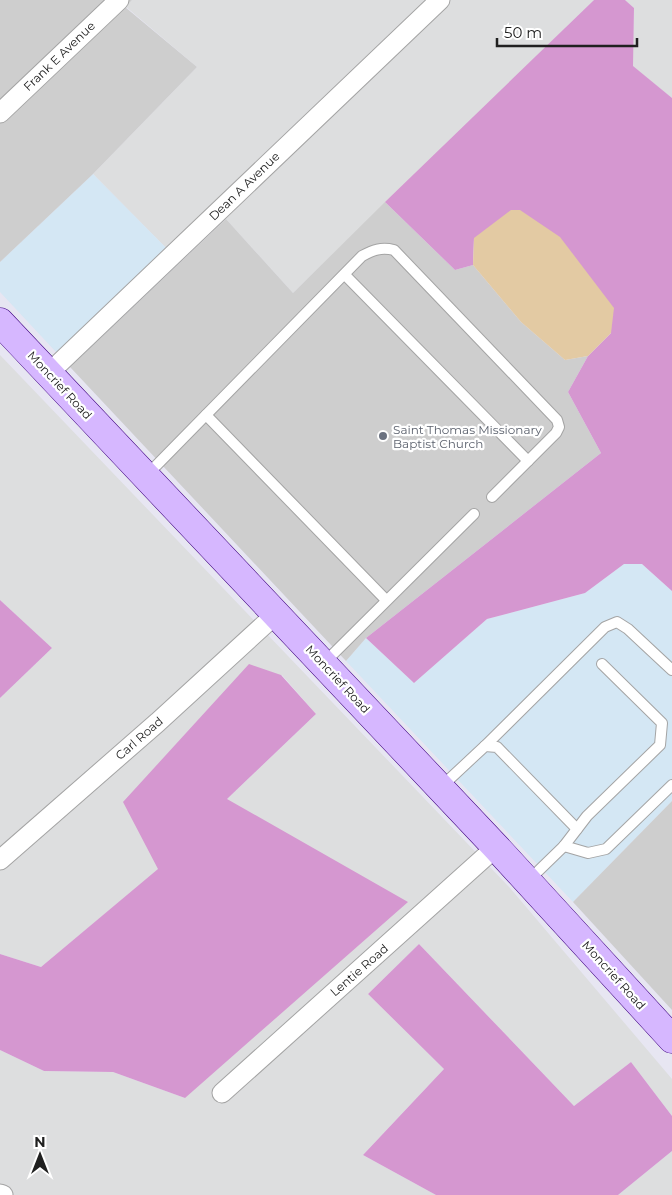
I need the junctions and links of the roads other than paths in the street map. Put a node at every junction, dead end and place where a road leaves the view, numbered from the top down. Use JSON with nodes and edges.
{"nodes":[{"id":1,"x":119,"y":0,"type":"edge"},
{"id":2,"x":440,"y":0,"type":"edge"},
{"id":3,"x":0,"y":113,"type":"edge"},
{"id":4,"x":345,"y":275,"type":"junction"},
{"id":5,"x":0,"y":322,"type":"edge"},
{"id":6,"x":49,"y":373,"type":"junction"},
{"id":7,"x":206,"y":415,"type":"junction"},
{"id":8,"x":528,"y":461,"type":"junction"},
{"id":9,"x":146,"y":476,"type":"junction"},
{"id":10,"x":492,"y":497,"type":"dead end"},
{"id":11,"x":474,"y":514,"type":"dead end"},
{"id":12,"x":386,"y":600,"type":"junction"},
{"id":13,"x":276,"y":614,"type":"junction"},
{"id":14,"x":324,"y":663,"type":"junction"},
{"id":15,"x":602,"y":664,"type":"dead end"},
{"id":16,"x":672,"y":670,"type":"edge"},
{"id":17,"x":485,"y":746,"type":"junction"},
{"id":18,"x":672,"y":784,"type":"edge"},
{"id":19,"x":440,"y":787,"type":"junction"},
{"id":20,"x":577,"y":829,"type":"junction"},
{"id":21,"x":564,"y":846,"type":"junction"},
{"id":22,"x":496,"y":847,"type":"junction"},
{"id":23,"x":0,"y":860,"type":"edge"},
{"id":24,"x":528,"y":880,"type":"junction"},
{"id":25,"x":672,"y":1039,"type":"edge"},
{"id":26,"x":222,"y":1093,"type":"dead end"}],
"edges":[{"from":1,"to":3,"type":"street","name":"Frank E Avenue"},
{"from":2,"to":6,"type":"street","name":"Dean A Avenue"},
{"from":4,"to":7,"type":"lane"},
{"from":4,"to":8,"type":"lane"},
{"from":4,"to":8,"type":"lane"},
{"from":5,"to":6,"type":"main road","name":"Moncrief Road"},
{"from":6,"to":9,"type":"main road","name":"Moncrief Road"},
{"from":7,"to":9,"type":"lane"},
{"from":7,"to":12,"type":"lane"},
{"from":8,"to":10,"type":"lane"},
{"from":9,"to":13,"type":"main road","name":"Moncrief Road"},
{"from":11,"to":12,"type":"lane"},
{"from":12,"to":14,"type":"lane"},
{"from":13,"to":14,"type":"main road","name":"Moncrief Road"},
{"from":13,"to":23,"type":"street","name":"Carl Road"},
{"from":14,"to":19,"type":"main road","name":"Moncrief Road"},
{"from":15,"to":20,"type":"lane"},
{"from":16,"to":17,"type":"lane"},
{"from":17,"to":19,"type":"lane"},
{"from":17,"to":20,"type":"lane"},
{"from":18,"to":21,"type":"lane"},
{"from":19,"to":22,"type":"main road","name":"Moncrief Road"},
{"from":20,"to":21,"type":"lane"},
{"from":21,"to":24,"type":"lane"},
{"from":22,"to":24,"type":"main road","name":"Moncrief Road"},
{"from":22,"to":26,"type":"street","name":"Lentie Road"},
{"from":24,"to":25,"type":"main road","name":"Moncrief Road"}]}
